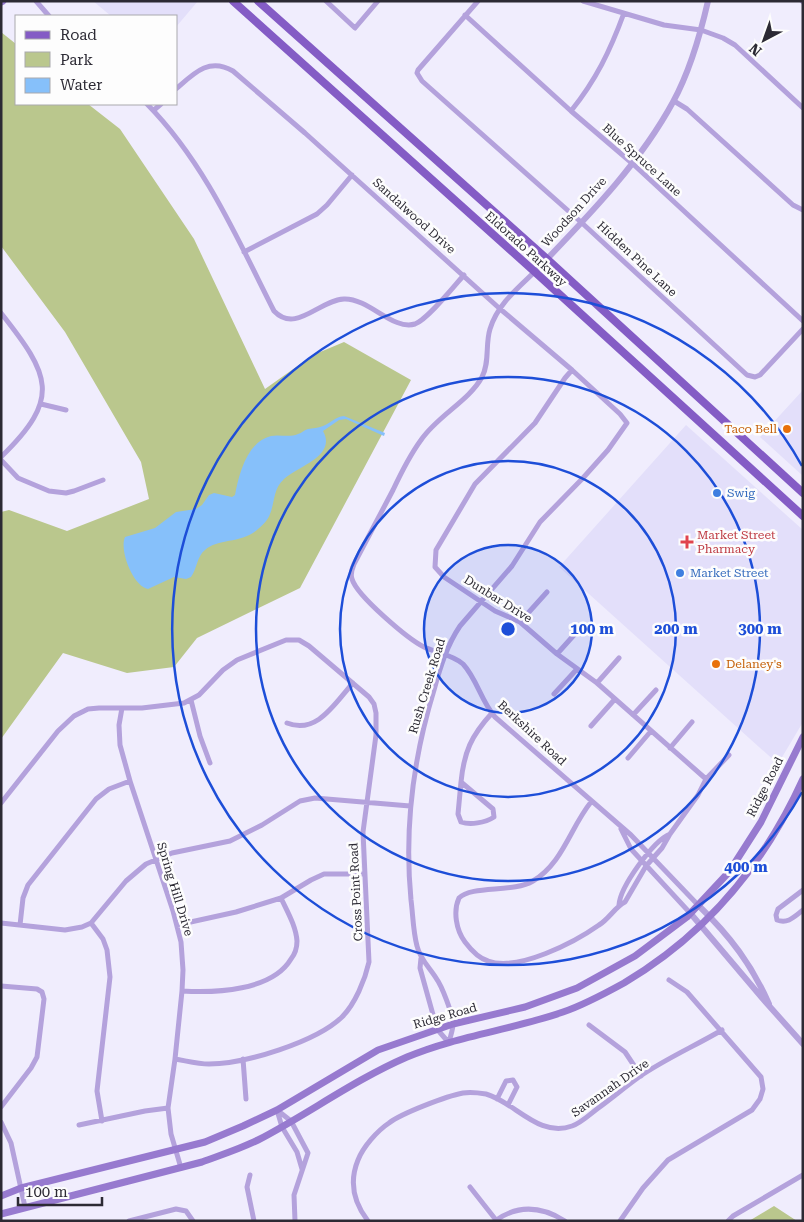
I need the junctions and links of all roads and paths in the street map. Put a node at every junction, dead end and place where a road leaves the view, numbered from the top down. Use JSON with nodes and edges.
{"nodes":[{"id":1,"x":36,"y":1,"type":"edge"},
{"id":2,"x":233,"y":1,"type":"edge"},
{"id":3,"x":258,"y":1,"type":"edge"},
{"id":4,"x":326,"y":1,"type":"edge"},
{"id":5,"x":378,"y":1,"type":"edge"},
{"id":6,"x":478,"y":1,"type":"edge"},
{"id":7,"x":583,"y":1,"type":"edge"},
{"id":8,"x":708,"y":1,"type":"edge"},
{"id":9,"x":624,"y":13,"type":"junction"},
{"id":10,"x":48,"y":15,"type":"edge"},
{"id":11,"x":466,"y":15,"type":"junction"},
{"id":12,"x":701,"y":30,"type":"junction"},
{"id":13,"x":178,"y":87,"type":"edge"},
{"id":14,"x":674,"y":101,"type":"junction"},
{"id":15,"x":148,"y":105,"type":"edge"},
{"id":16,"x":160,"y":105,"type":"edge"},
{"id":17,"x":803,"y":108,"type":"edge"},
{"id":18,"x":154,"y":110,"type":"junction"},
{"id":19,"x":571,"y":111,"type":"junction"},
{"id":20,"x":633,"y":164,"type":"junction"},
{"id":21,"x":352,"y":175,"type":"junction"},
{"id":22,"x":802,"y":210,"type":"edge"},
{"id":23,"x":582,"y":223,"type":"junction"},
{"id":24,"x":244,"y":252,"type":"junction"},
{"id":25,"x":547,"y":259,"type":"junction"},
{"id":26,"x":535,"y":272,"type":"junction"},
{"id":27,"x":464,"y":275,"type":"junction"},
{"id":28,"x":500,"y":308,"type":"junction"},
{"id":29,"x":1,"y":313,"type":"edge"},
{"id":30,"x":803,"y":321,"type":"edge"},
{"id":31,"x":803,"y":328,"type":"edge"},
{"id":32,"x":572,"y":370,"type":"junction"},
{"id":33,"x":41,"y":404,"type":"junction"},
{"id":34,"x":66,"y":410,"type":"dead end"},
{"id":35,"x":627,"y":423,"type":"joint"},
{"id":36,"x":763,"y":458,"type":"junction"},
{"id":37,"x":1,"y":459,"type":"edge"},
{"id":38,"x":752,"y":470,"type":"junction"},
{"id":39,"x":103,"y":480,"type":"dead end"},
{"id":40,"x":803,"y":493,"type":"edge"},
{"id":41,"x":803,"y":516,"type":"edge"},
{"id":42,"x":351,"y":575,"type":"joint"},
{"id":43,"x":547,"y":592,"type":"dead end"},
{"id":44,"x":482,"y":601,"type":"junction"},
{"id":45,"x":520,"y":622,"type":"junction"},
{"id":46,"x":583,"y":625,"type":"dead end"},
{"id":47,"x":557,"y":654,"type":"junction"},
{"id":48,"x":446,"y":656,"type":"junction"},
{"id":49,"x":619,"y":658,"type":"dead end"},
{"id":50,"x":577,"y":669,"type":"junction"},
{"id":51,"x":352,"y":683,"type":"junction"},
{"id":52,"x":597,"y":684,"type":"junction"},
{"id":53,"x":656,"y":690,"type":"dead end"},
{"id":54,"x":554,"y":694,"type":"dead end"},
{"id":55,"x":615,"y":699,"type":"junction"},
{"id":56,"x":191,"y":700,"type":"junction"},
{"id":57,"x":122,"y":708,"type":"junction"},
{"id":58,"x":492,"y":713,"type":"junction"},
{"id":59,"x":633,"y":715,"type":"junction"},
{"id":60,"x":692,"y":722,"type":"dead end"},
{"id":61,"x":287,"y":723,"type":"dead end"},
{"id":62,"x":591,"y":726,"type":"dead end"},
{"id":63,"x":651,"y":732,"type":"junction"},
{"id":64,"x":803,"y":737,"type":"edge"},
{"id":65,"x":670,"y":748,"type":"junction"},
{"id":66,"x":729,"y":755,"type":"dead end"},
{"id":67,"x":628,"y":758,"type":"dead end"},
{"id":68,"x":210,"y":764,"type":"dead end"},
{"id":69,"x":706,"y":779,"type":"junction"},
{"id":70,"x":803,"y":779,"type":"edge"},
{"id":71,"x":130,"y":781,"type":"junction"},
{"id":72,"x":461,"y":782,"type":"junction"},
{"id":73,"x":1,"y":802,"type":"edge"},
{"id":74,"x":591,"y":802,"type":"junction"},
{"id":75,"x":366,"y":803,"type":"junction"},
{"id":76,"x":410,"y":806,"type":"junction"},
{"id":77,"x":619,"y":826,"type":"junction"},
{"id":78,"x":670,"y":834,"type":"junction"},
{"id":79,"x":648,"y":853,"type":"junction"},
{"id":80,"x":156,"y":859,"type":"junction"},
{"id":81,"x":653,"y":859,"type":"junction"},
{"id":82,"x":641,"y":861,"type":"junction"},
{"id":83,"x":646,"y":866,"type":"junction"},
{"id":84,"x":365,"y":874,"type":"junction"},
{"id":85,"x":803,"y":890,"type":"edge"},
{"id":86,"x":281,"y":898,"type":"junction"},
{"id":87,"x":619,"y":905,"type":"junction"},
{"id":88,"x":699,"y":906,"type":"junction"},
{"id":89,"x":803,"y":910,"type":"edge"},
{"id":90,"x":691,"y":914,"type":"junction"},
{"id":91,"x":710,"y":917,"type":"junction"},
{"id":92,"x":91,"y":922,"type":"junction"},
{"id":93,"x":1,"y":923,"type":"edge"},
{"id":94,"x":20,"y":925,"type":"junction"},
{"id":95,"x":177,"y":925,"type":"junction"},
{"id":96,"x":701,"y":925,"type":"junction"},
{"id":97,"x":421,"y":958,"type":"junction"},
{"id":98,"x":669,"y":980,"type":"dead end"},
{"id":99,"x":1,"y":986,"type":"edge"},
{"id":100,"x":182,"y":991,"type":"junction"},
{"id":101,"x":771,"y":1008,"type":"junction"},
{"id":102,"x":453,"y":1024,"type":"junction"},
{"id":103,"x":589,"y":1025,"type":"dead end"},
{"id":104,"x":436,"y":1029,"type":"junction"},
{"id":105,"x":722,"y":1030,"type":"junction"},
{"id":106,"x":449,"y":1043,"type":"junction"},
{"id":107,"x":803,"y":1044,"type":"edge"},
{"id":108,"x":175,"y":1059,"type":"junction"},
{"id":109,"x":243,"y":1060,"type":"junction"},
{"id":110,"x":641,"y":1076,"type":"junction"},
{"id":111,"x":246,"y":1099,"type":"dead end"},
{"id":112,"x":497,"y":1099,"type":"junction"},
{"id":113,"x":508,"y":1105,"type":"junction"},
{"id":114,"x":1,"y":1107,"type":"edge"},
{"id":115,"x":168,"y":1108,"type":"junction"},
{"id":116,"x":277,"y":1110,"type":"junction"},
{"id":117,"x":102,"y":1121,"type":"junction"},
{"id":118,"x":291,"y":1121,"type":"junction"},
{"id":119,"x":1,"y":1122,"type":"edge"},
{"id":120,"x":78,"y":1126,"type":"dead end"},
{"id":121,"x":282,"y":1127,"type":"junction"},
{"id":122,"x":176,"y":1150,"type":"junction"},
{"id":123,"x":181,"y":1168,"type":"junction"},
{"id":124,"x":302,"y":1169,"type":"junction"},
{"id":125,"x":250,"y":1174,"type":"dead end"},
{"id":126,"x":803,"y":1175,"type":"edge"},
{"id":127,"x":470,"y":1187,"type":"dead end"},
{"id":128,"x":21,"y":1188,"type":"junction"},
{"id":129,"x":1,"y":1196,"type":"edge"},
{"id":130,"x":25,"y":1207,"type":"junction"},
{"id":131,"x":1,"y":1214,"type":"edge"},
{"id":132,"x":496,"y":1220,"type":"edge"},
{"id":133,"x":129,"y":1221,"type":"edge"},
{"id":134,"x":193,"y":1221,"type":"edge"},
{"id":135,"x":254,"y":1221,"type":"edge"},
{"id":136,"x":295,"y":1221,"type":"edge"},
{"id":137,"x":368,"y":1221,"type":"edge"},
{"id":138,"x":565,"y":1221,"type":"edge"},
{"id":139,"x":620,"y":1221,"type":"edge"},
{"id":140,"x":728,"y":1221,"type":"edge"}],
"edges":[{"from":1,"to":10,"type":"street"},
{"from":2,"to":26,"type":"main road","name":"Eldorado Parkway"},
{"from":3,"to":25,"type":"main road","name":"Eldorado Parkway"},
{"from":4,"to":5,"type":"street"},
{"from":6,"to":11,"type":"street"},
{"from":7,"to":9,"type":"street"},
{"from":8,"to":12,"type":"street","name":"Woodson Drive"},
{"from":9,"to":12,"type":"street"},
{"from":9,"to":19,"type":"street"},
{"from":11,"to":19,"type":"street","name":"Blue Spruce Lane"},
{"from":11,"to":23,"type":"street","name":"Hidden Pine Lane"},
{"from":12,"to":14,"type":"street","name":"Woodson Drive"},
{"from":12,"to":17,"type":"street"},
{"from":13,"to":21,"type":"street","name":"Sandalwood Drive"},
{"from":14,"to":20,"type":"street","name":"Woodson Drive"},
{"from":14,"to":22,"type":"street"},
{"from":15,"to":18,"type":"street"},
{"from":16,"to":18,"type":"street"},
{"from":18,"to":24,"type":"street"},
{"from":19,"to":20,"type":"street","name":"Blue Spruce Lane"},
{"from":20,"to":23,"type":"street","name":"Woodson Drive"},
{"from":20,"to":30,"type":"street","name":"Blue Spruce Lane"},
{"from":21,"to":24,"type":"street"},
{"from":21,"to":27,"type":"street","name":"Sandalwood Drive"},
{"from":23,"to":25,"type":"street","name":"Woodson Drive"},
{"from":23,"to":31,"type":"street","name":"Hidden Pine Lane"},
{"from":24,"to":27,"type":"street"},
{"from":25,"to":26,"type":"street","name":"Woodson Drive"},
{"from":25,"to":36,"type":"main road","name":"Eldorado Parkway"},
{"from":26,"to":28,"type":"street","name":"Woodson Drive"},
{"from":26,"to":38,"type":"main road","name":"Eldorado Parkway"},
{"from":27,"to":28,"type":"street","name":"Sandalwood Drive"},
{"from":28,"to":32,"type":"street","name":"Sandalwood Drive"},
{"from":28,"to":42,"type":"street","name":"Woodson Drive"},
{"from":29,"to":33,"type":"street"},
{"from":32,"to":35,"type":"street","name":"Sandalwood Drive"},
{"from":32,"to":44,"type":"street","name":"Dunbar Drive"},
{"from":33,"to":34,"type":"street"},
{"from":33,"to":37,"type":"street"},
{"from":35,"to":44,"type":"street","name":"Rush Creek Road"},
{"from":36,"to":38,"type":"main road"},
{"from":36,"to":40,"type":"main road","name":"Eldorado Parkway"},
{"from":37,"to":39,"type":"street"},
{"from":38,"to":41,"type":"main road","name":"Eldorado Parkway"},
{"from":42,"to":48,"type":"street","name":"Berkshire Road"},
{"from":43,"to":45,"type":"street"},
{"from":44,"to":45,"type":"street","name":"Dunbar Drive"},
{"from":44,"to":48,"type":"street","name":"Rush Creek Road"},
{"from":45,"to":47,"type":"street","name":"Dunbar Drive"},
{"from":46,"to":47,"type":"street"},
{"from":47,"to":50,"type":"street","name":"Dunbar Drive"},
{"from":48,"to":58,"type":"street","name":"Berkshire Road"},
{"from":48,"to":76,"type":"street","name":"Rush Creek Road"},
{"from":49,"to":52,"type":"street"},
{"from":50,"to":52,"type":"street","name":"Dunbar Drive"},
{"from":50,"to":54,"type":"street"},
{"from":51,"to":56,"type":"street","name":"Cross Point Road"},
{"from":51,"to":61,"type":"street"},
{"from":51,"to":75,"type":"street","name":"Cross Point Road"},
{"from":52,"to":55,"type":"street","name":"Dunbar Drive"},
{"from":53,"to":59,"type":"street"},
{"from":55,"to":59,"type":"street","name":"Dunbar Drive"},
{"from":55,"to":62,"type":"street"},
{"from":56,"to":57,"type":"street"},
{"from":56,"to":68,"type":"street"},
{"from":57,"to":71,"type":"street","name":"Spring Hill Drive"},
{"from":57,"to":73,"type":"street"},
{"from":58,"to":72,"type":"street"},
{"from":58,"to":74,"type":"street","name":"Berkshire Road"},
{"from":59,"to":63,"type":"street","name":"Dunbar Drive"},
{"from":60,"to":65,"type":"street"},
{"from":63,"to":65,"type":"street","name":"Dunbar Drive"},
{"from":63,"to":67,"type":"street"},
{"from":64,"to":88,"type":"main road","name":"Ridge Road"},
{"from":65,"to":69,"type":"street","name":"Dunbar Drive"},
{"from":66,"to":69,"type":"street"},
{"from":69,"to":78,"type":"street"},
{"from":70,"to":91,"type":"main road"},
{"from":71,"to":80,"type":"street","name":"Spring Hill Drive"},
{"from":71,"to":94,"type":"street"},
{"from":72,"to":72,"type":"street"},
{"from":74,"to":77,"type":"street","name":"Berkshire Road"},
{"from":74,"to":87,"type":"street"},
{"from":75,"to":76,"type":"street"},
{"from":75,"to":80,"type":"street"},
{"from":75,"to":84,"type":"street","name":"Cross Point Road"},
{"from":76,"to":97,"type":"street","name":"Rush Creek Road"},
{"from":77,"to":79,"type":"street","name":"Berkshire Road"},
{"from":77,"to":82,"type":"street","name":"Berkshire Road"},
{"from":78,"to":79,"type":"street"},
{"from":78,"to":81,"type":"street"},
{"from":79,"to":81,"type":"street","name":"Berkshire Road"},
{"from":79,"to":82,"type":"street"},
{"from":80,"to":92,"type":"street"},
{"from":80,"to":95,"type":"street","name":"Spring Hill Drive"},
{"from":81,"to":83,"type":"street"},
{"from":81,"to":88,"type":"street","name":"Berkshire Road"},
{"from":82,"to":83,"type":"street","name":"Berkshire Road"},
{"from":82,"to":87,"type":"street"},
{"from":83,"to":87,"type":"street"},
{"from":83,"to":90,"type":"street","name":"Berkshire Road"},
{"from":84,"to":86,"type":"street"},
{"from":84,"to":109,"type":"street","name":"Cross Point Road"},
{"from":85,"to":89,"type":"street"},
{"from":86,"to":95,"type":"street"},
{"from":86,"to":100,"type":"street"},
{"from":88,"to":90,"type":"main road","name":"Ridge Road"},
{"from":88,"to":91,"type":"street","name":"Berkshire Road"},
{"from":90,"to":96,"type":"street","name":"Berkshire Road"},
{"from":90,"to":102,"type":"main road","name":"Ridge Road"},
{"from":91,"to":96,"type":"main road"},
{"from":91,"to":101,"type":"street","name":"Berkshire Road"},
{"from":92,"to":94,"type":"street"},
{"from":92,"to":117,"type":"street"},
{"from":93,"to":94,"type":"street"},
{"from":95,"to":100,"type":"street","name":"Spring Hill Drive"},
{"from":96,"to":101,"type":"street","name":"Berkshire Road"},
{"from":96,"to":106,"type":"main road"},
{"from":97,"to":102,"type":"street","name":"Rush Creek Road"},
{"from":97,"to":104,"type":"street","name":"Rush Creek Road"},
{"from":98,"to":105,"type":"street"},
{"from":99,"to":114,"type":"street"},
{"from":100,"to":108,"type":"street","name":"Spring Hill Drive"},
{"from":101,"to":107,"type":"street","name":"Berkshire Road"},
{"from":102,"to":104,"type":"main road","name":"Ridge Road"},
{"from":102,"to":106,"type":"street","name":"Rush Creek Road"},
{"from":103,"to":110,"type":"street"},
{"from":104,"to":106,"type":"street","name":"Rush Creek Road"},
{"from":104,"to":116,"type":"main road","name":"Ridge Road"},
{"from":105,"to":110,"type":"street","name":"Savannah Drive"},
{"from":105,"to":139,"type":"street"},
{"from":106,"to":118,"type":"main road"},
{"from":108,"to":109,"type":"street","name":"Cross Point Road"},
{"from":108,"to":115,"type":"street","name":"Spring Hill Drive"},
{"from":109,"to":111,"type":"street"},
{"from":110,"to":113,"type":"street","name":"Savannah Drive"},
{"from":112,"to":113,"type":"street","name":"Savannah Drive"},
{"from":112,"to":113,"type":"street"},
{"from":112,"to":137,"type":"street","name":"Savannah Drive"},
{"from":115,"to":117,"type":"street"},
{"from":115,"to":122,"type":"street","name":"Spring Hill Drive"},
{"from":116,"to":118,"type":"street"},
{"from":116,"to":121,"type":"street"},
{"from":116,"to":122,"type":"main road","name":"Ridge Road"},
{"from":117,"to":120,"type":"street"},
{"from":118,"to":121,"type":"main road"},
{"from":118,"to":124,"type":"street"},
{"from":119,"to":128,"type":"street"},
{"from":121,"to":123,"type":"main road"},
{"from":121,"to":124,"type":"street"},
{"from":122,"to":123,"type":"street","name":"Spring Hill Drive"},
{"from":122,"to":128,"type":"main road","name":"Ridge Road"},
{"from":123,"to":130,"type":"main road"},
{"from":124,"to":136,"type":"street"},
{"from":125,"to":135,"type":"street"},
{"from":126,"to":140,"type":"street"},
{"from":127,"to":132,"type":"street"},
{"from":128,"to":129,"type":"main road","name":"Ridge Road"},
{"from":128,"to":130,"type":"street"},
{"from":130,"to":131,"type":"main road"},
{"from":132,"to":138,"type":"street"},
{"from":133,"to":134,"type":"street"}]}
